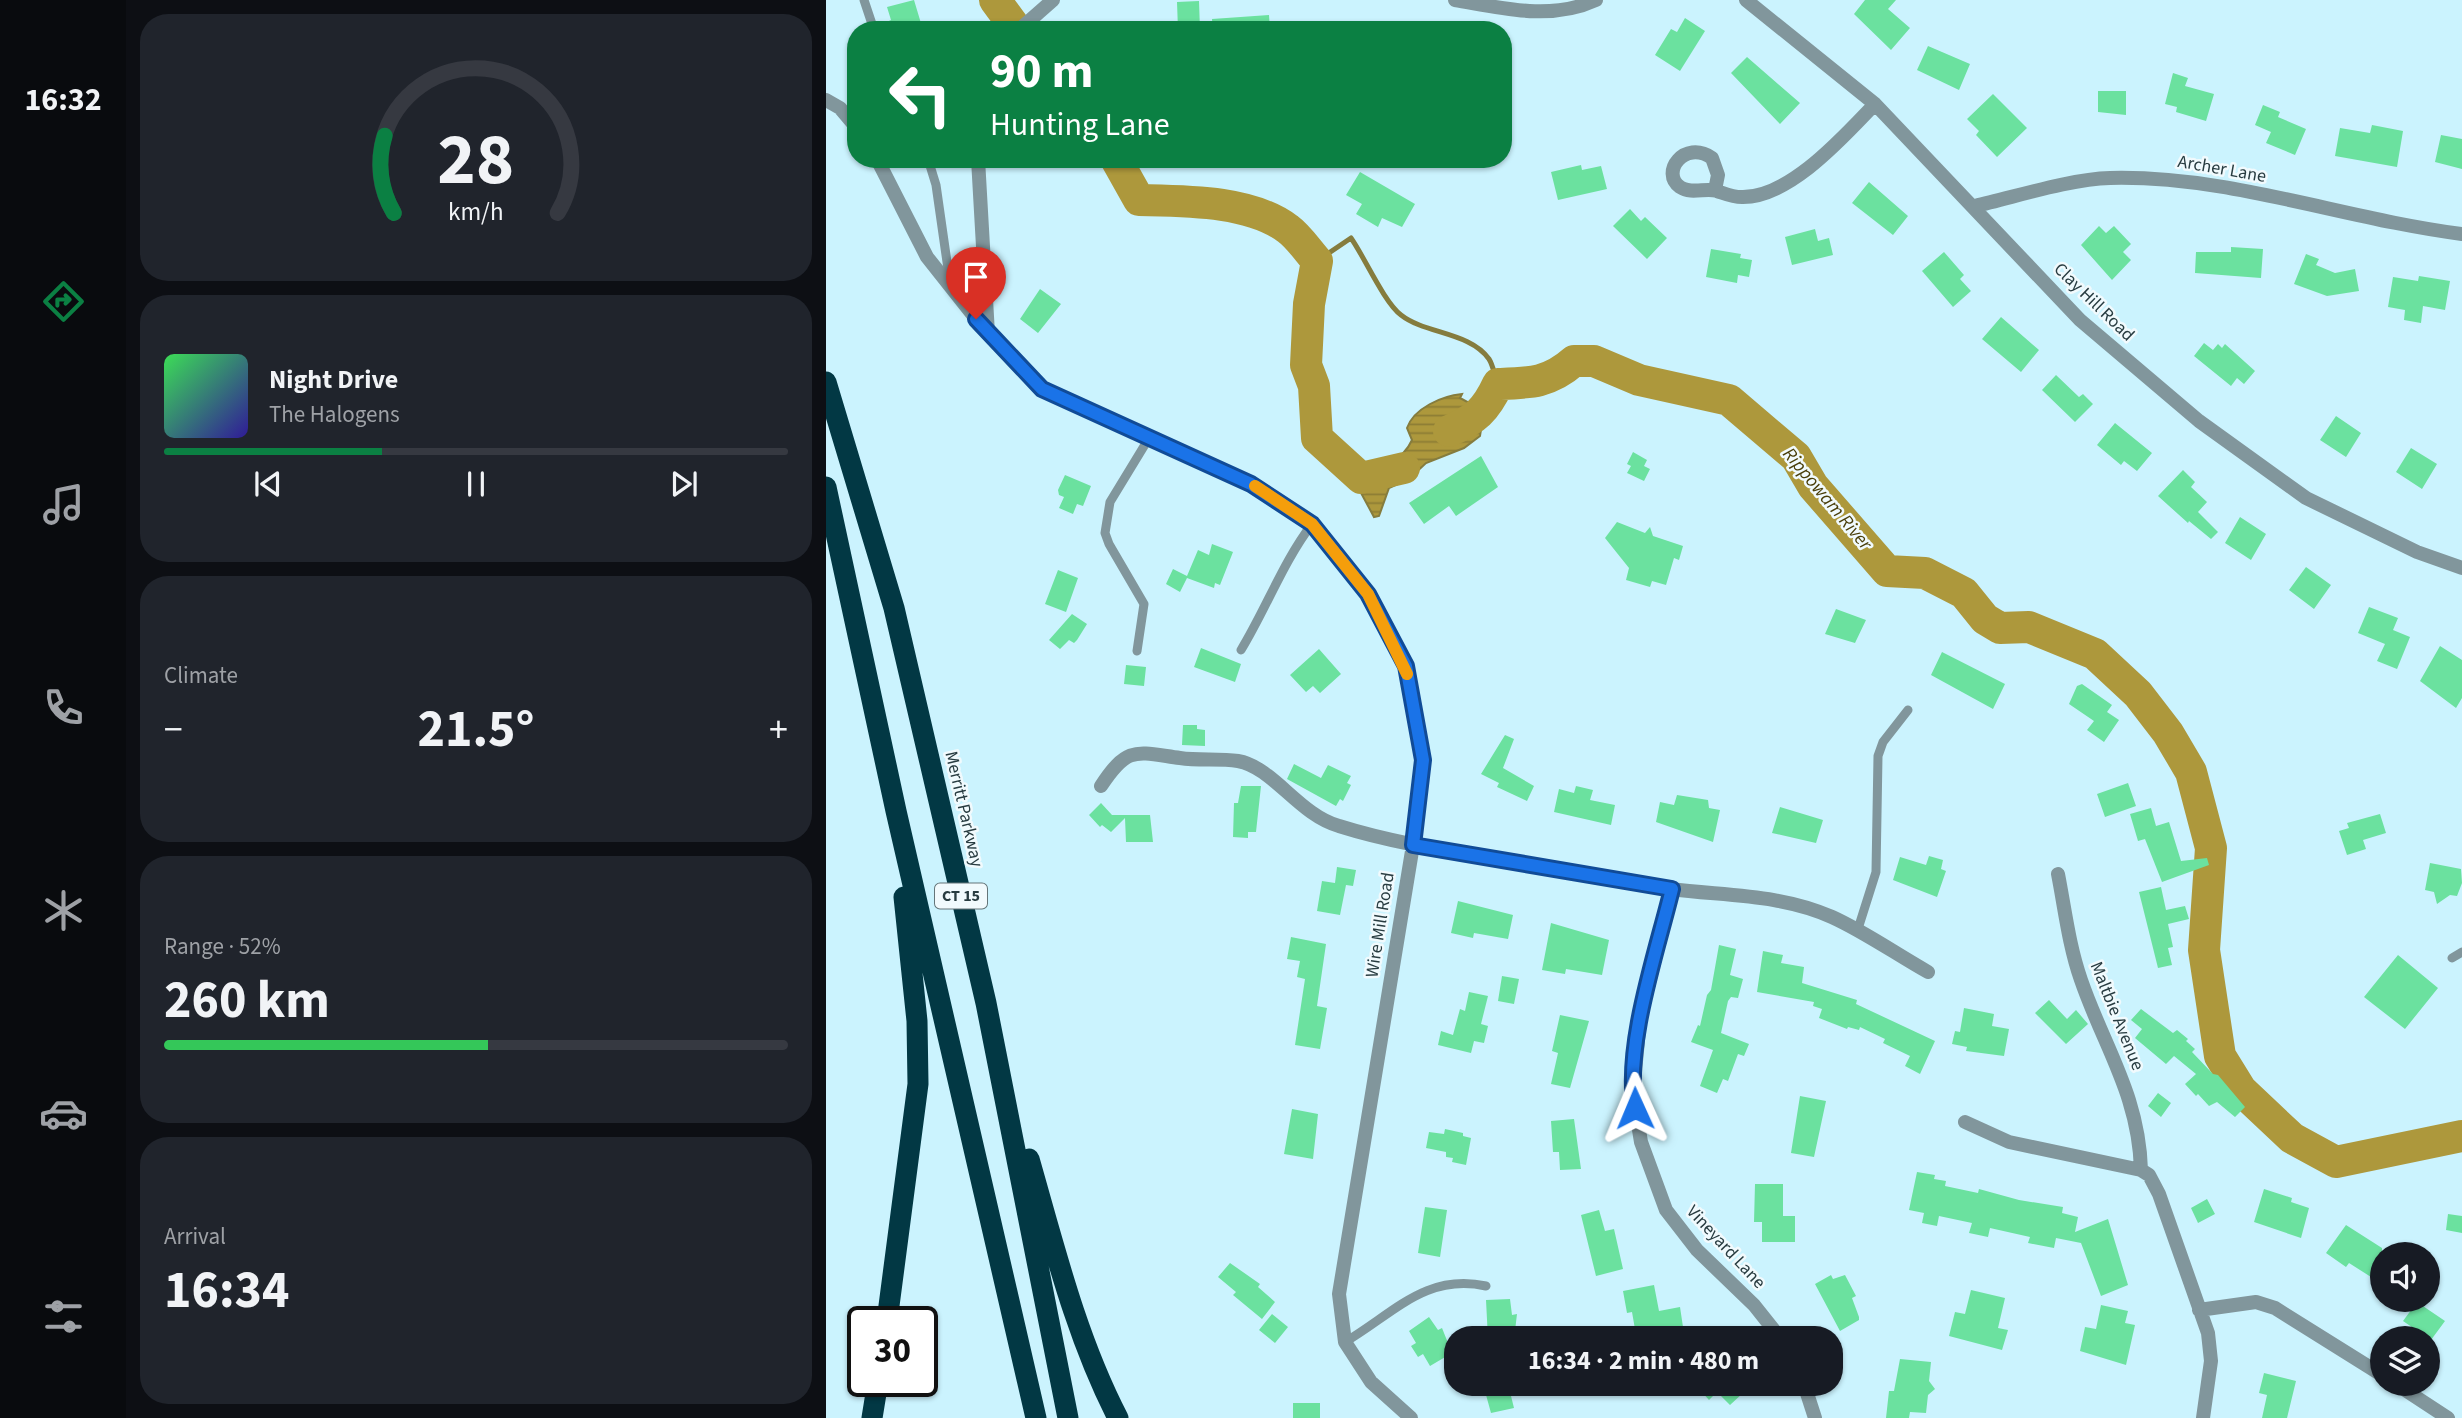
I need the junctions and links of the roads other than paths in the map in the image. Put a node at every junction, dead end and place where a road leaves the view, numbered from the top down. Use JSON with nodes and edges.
{"nodes":[{"id":1,"x":864,"y":0,"type":"edge"},
{"id":2,"x":1053,"y":0,"type":"edge"},
{"id":3,"x":1455,"y":0,"type":"edge"},
{"id":4,"x":1596,"y":0,"type":"edge"},
{"id":5,"x":1746,"y":0,"type":"edge"},
{"id":6,"x":871,"y":21,"type":"edge"},
{"id":7,"x":1028,"y":21,"type":"edge"},
{"id":8,"x":826,"y":100,"type":"edge"},
{"id":9,"x":1875,"y":104,"type":"junction"},
{"id":10,"x":847,"y":116,"type":"edge"},
{"id":11,"x":882,"y":168,"type":"edge"},
{"id":12,"x":931,"y":168,"type":"edge"},
{"id":13,"x":979,"y":168,"type":"edge"},
{"id":14,"x":1715,"y":190,"type":"dead end"},
{"id":15,"x":1975,"y":206,"type":"junction"},
{"id":16,"x":2462,"y":234,"type":"edge"},
{"id":17,"x":951,"y":289,"type":"junction"},
{"id":18,"x":988,"y":334,"type":"junction"},
{"id":19,"x":826,"y":382,"type":"edge"},
{"id":20,"x":1150,"y":438,"type":"junction"},
{"id":21,"x":826,"y":487,"type":"edge"},
{"id":22,"x":1312,"y":524,"type":"junction"},
{"id":23,"x":2462,"y":568,"type":"edge"},
{"id":24,"x":1241,"y":650,"type":"dead end"},
{"id":25,"x":1137,"y":651,"type":"dead end"},
{"id":26,"x":1908,"y":710,"type":"dead end"},
{"id":27,"x":1101,"y":786,"type":"dead end"},
{"id":28,"x":896,"y":811,"type":"junction"},
{"id":29,"x":1413,"y":845,"type":"junction"},
{"id":30,"x":2058,"y":874,"type":"dead end"},
{"id":31,"x":1672,"y":889,"type":"junction"},
{"id":32,"x":1857,"y":932,"type":"junction"},
{"id":33,"x":2462,"y":952,"type":"edge"},
{"id":34,"x":2452,"y":958,"type":"dead end"},
{"id":35,"x":1928,"y":972,"type":"dead end"},
{"id":36,"x":986,"y":1003,"type":"junction"},
{"id":37,"x":1965,"y":1122,"type":"dead end"},
{"id":38,"x":2141,"y":1170,"type":"junction"},
{"id":39,"x":1486,"y":1286,"type":"dead end"},
{"id":40,"x":889,"y":1306,"type":"edge"},
{"id":41,"x":2199,"y":1310,"type":"junction"},
{"id":42,"x":1771,"y":1326,"type":"edge"},
{"id":43,"x":1345,"y":1342,"type":"junction"},
{"id":44,"x":2370,"y":1367,"type":"edge"},
{"id":45,"x":1808,"y":1396,"type":"edge"},
{"id":46,"x":2414,"y":1396,"type":"edge"},
{"id":47,"x":875,"y":1397,"type":"edge"},
{"id":48,"x":872,"y":1418,"type":"edge"},
{"id":49,"x":1036,"y":1418,"type":"edge"},
{"id":50,"x":1068,"y":1418,"type":"edge"},
{"id":51,"x":1118,"y":1418,"type":"edge"},
{"id":52,"x":1411,"y":1418,"type":"edge"},
{"id":53,"x":1815,"y":1418,"type":"edge"},
{"id":54,"x":2203,"y":1418,"type":"edge"},
{"id":55,"x":2448,"y":1418,"type":"edge"}],
"edges":[{"from":1,"to":6,"type":"lane"},
{"from":2,"to":7,"type":"street"},
{"from":3,"to":4,"type":"street"},
{"from":5,"to":9,"type":"street","name":"Clay Hill Road"},
{"from":8,"to":10,"type":"street"},
{"from":9,"to":14,"type":"street"},
{"from":9,"to":15,"type":"street","name":"Clay Hill Road"},
{"from":11,"to":17,"type":"street","name":"Wire Mill Road"},
{"from":12,"to":17,"type":"lane"},
{"from":13,"to":18,"type":"street"},
{"from":15,"to":16,"type":"street","name":"Archer Lane"},
{"from":15,"to":23,"type":"street","name":"Clay Hill Road"},
{"from":17,"to":18,"type":"street","name":"Wire Mill Road"},
{"from":18,"to":20,"type":"street","name":"Wire Mill Road"},
{"from":19,"to":36,"type":"highway","name":"Merritt Parkway","number":"CT 15"},
{"from":20,"to":22,"type":"street","name":"Wire Mill Road"},
{"from":20,"to":25,"type":"lane"},
{"from":21,"to":28,"type":"highway","number":"CT 15"},
{"from":22,"to":24,"type":"lane"},
{"from":22,"to":29,"type":"street","name":"Wire Mill Road"},
{"from":26,"to":32,"type":"lane"},
{"from":27,"to":29,"type":"street"},
{"from":28,"to":40,"type":"highway"},
{"from":28,"to":49,"type":"highway","number":"CT 15"},
{"from":29,"to":31,"type":"street"},
{"from":29,"to":43,"type":"street","name":"Wire Mill Road"},
{"from":30,"to":38,"type":"street","name":"Maltbie Avenue"},
{"from":31,"to":32,"type":"street"},
{"from":31,"to":42,"type":"street","name":"Vineyard Lane"},
{"from":32,"to":35,"type":"street"},
{"from":33,"to":34,"type":"lane"},
{"from":36,"to":50,"type":"highway","name":"Merritt Parkway","number":"CT 15"},
{"from":36,"to":51,"type":"highway"},
{"from":37,"to":38,"type":"street"},
{"from":38,"to":41,"type":"street"},
{"from":39,"to":43,"type":"lane"},
{"from":41,"to":44,"type":"street"},
{"from":41,"to":54,"type":"street"},
{"from":43,"to":52,"type":"street","name":"Wire Mill Road"},
{"from":45,"to":53,"type":"street"},
{"from":46,"to":55,"type":"street"},
{"from":47,"to":48,"type":"highway"}]}
